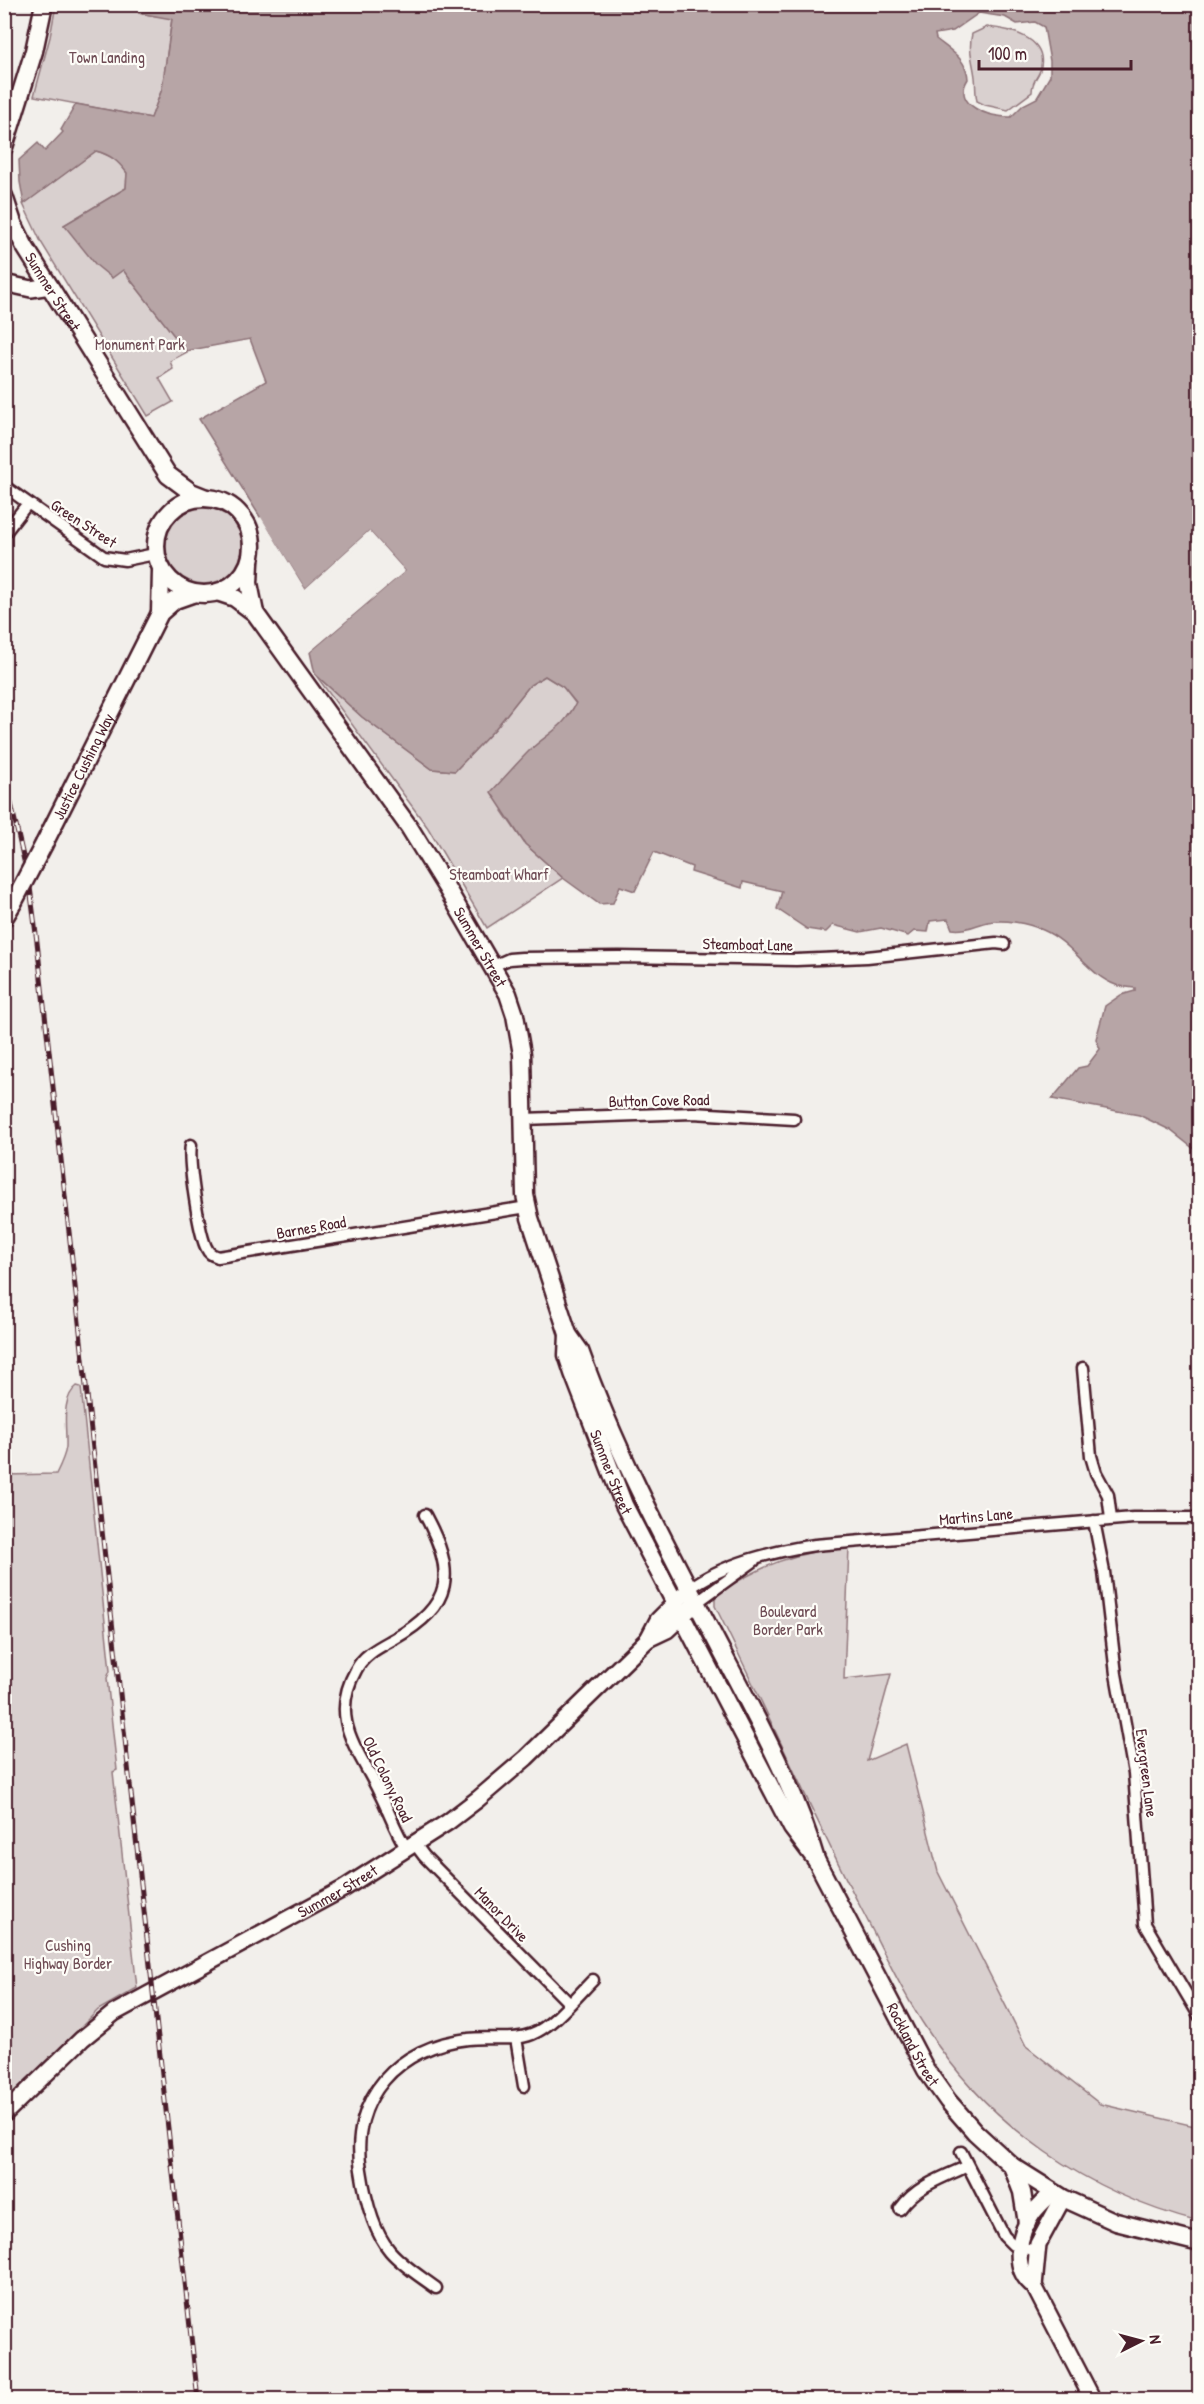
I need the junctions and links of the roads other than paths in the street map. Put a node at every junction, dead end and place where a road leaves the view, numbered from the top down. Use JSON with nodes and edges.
{"nodes":[{"id":1,"x":44,"y":4,"type":"edge"},
{"id":2,"x":4,"y":147,"type":"edge"},
{"id":3,"x":4,"y":196,"type":"edge"},
{"id":4,"x":9,"y":220,"type":"edge"},
{"id":5,"x":4,"y":283,"type":"edge"},
{"id":6,"x":50,"y":286,"type":"junction"},
{"id":7,"x":168,"y":475,"type":"junction"},
{"id":8,"x":4,"y":486,"type":"edge"},
{"id":9,"x":206,"y":498,"type":"junction"},
{"id":10,"x":28,"y":503,"type":"junction"},
{"id":11,"x":168,"y":513,"type":"junction"},
{"id":12,"x":4,"y":534,"type":"edge"},
{"id":13,"x":155,"y":554,"type":"junction"},
{"id":14,"x":250,"y":563,"type":"junction"},
{"id":15,"x":161,"y":571,"type":"junction"},
{"id":16,"x":220,"y":593,"type":"junction"},
{"id":17,"x":192,"y":594,"type":"junction"},
{"id":18,"x":160,"y":613,"type":"junction"},
{"id":19,"x":255,"y":613,"type":"junction"},
{"id":20,"x":4,"y":918,"type":"edge"},
{"id":21,"x":1004,"y":944,"type":"dead end"},
{"id":22,"x":493,"y":966,"type":"junction"},
{"id":23,"x":524,"y":1119,"type":"junction"},
{"id":24,"x":794,"y":1119,"type":"dead end"},
{"id":25,"x":191,"y":1145,"type":"dead end"},
{"id":26,"x":527,"y":1208,"type":"junction"},
{"id":27,"x":568,"y":1334,"type":"junction"},
{"id":28,"x":1083,"y":1368,"type":"dead end"},
{"id":29,"x":425,"y":1515,"type":"dead end"},
{"id":30,"x":1200,"y":1518,"type":"edge"},
{"id":31,"x":1111,"y":1519,"type":"junction"},
{"id":32,"x":1094,"y":1521,"type":"junction"},
{"id":33,"x":693,"y":1596,"type":"junction"},
{"id":34,"x":678,"y":1609,"type":"junction"},
{"id":35,"x":411,"y":1847,"type":"junction"},
{"id":36,"x":816,"y":1860,"type":"junction"},
{"id":37,"x":593,"y":1980,"type":"dead end"},
{"id":38,"x":569,"y":2003,"type":"junction"},
{"id":39,"x":1200,"y":2017,"type":"edge"},
{"id":40,"x":516,"y":2038,"type":"junction"},
{"id":41,"x":524,"y":2086,"type":"dead end"},
{"id":42,"x":4,"y":2114,"type":"edge"},
{"id":43,"x":961,"y":2152,"type":"dead end"},
{"id":44,"x":968,"y":2166,"type":"junction"},
{"id":45,"x":1012,"y":2166,"type":"junction"},
{"id":46,"x":1058,"y":2196,"type":"junction"},
{"id":47,"x":900,"y":2209,"type":"dead end"},
{"id":48,"x":1027,"y":2223,"type":"junction"},
{"id":49,"x":1200,"y":2243,"type":"edge"},
{"id":50,"x":1020,"y":2247,"type":"junction"},
{"id":51,"x":1036,"y":2251,"type":"junction"},
{"id":52,"x":1034,"y":2286,"type":"junction"},
{"id":53,"x":436,"y":2288,"type":"dead end"},
{"id":54,"x":1093,"y":2400,"type":"edge"}],
"edges":[{"from":1,"to":2,"type":"main road"},
{"from":3,"to":4,"type":"main road","name":"Summer Street"},
{"from":4,"to":6,"type":"main road","name":"Summer Street"},
{"from":5,"to":6,"type":"street"},
{"from":6,"to":7,"type":"main road","name":"Summer Street"},
{"from":7,"to":9,"type":"main road","name":"Summer Street"},
{"from":7,"to":11,"type":"main road","name":"Summer Street"},
{"from":8,"to":10,"type":"street","name":"Green Street"},
{"from":9,"to":11,"type":"main road"},
{"from":9,"to":14,"type":"main road"},
{"from":10,"to":12,"type":"street"},
{"from":10,"to":13,"type":"street","name":"Green Street"},
{"from":11,"to":13,"type":"main road"},
{"from":13,"to":15,"type":"main road"},
{"from":14,"to":16,"type":"main road"},
{"from":14,"to":19,"type":"main road","name":"Summer Street"},
{"from":15,"to":17,"type":"main road"},
{"from":15,"to":18,"type":"main road","name":"Justice Cushing Way"},
{"from":16,"to":17,"type":"main road"},
{"from":16,"to":19,"type":"main road","name":"Summer Street"},
{"from":17,"to":18,"type":"main road","name":"Justice Cushing Way"},
{"from":18,"to":20,"type":"main road","name":"Justice Cushing Way","bridge":true},
{"from":19,"to":22,"type":"main road","name":"Summer Street"},
{"from":21,"to":22,"type":"street","name":"Steamboat Lane"},
{"from":22,"to":23,"type":"main road","name":"Summer Street"},
{"from":23,"to":24,"type":"street","name":"Button Cove Road"},
{"from":23,"to":26,"type":"main road","name":"Summer Street"},
{"from":25,"to":26,"type":"street","name":"Barnes Road"},
{"from":26,"to":27,"type":"main road","name":"Summer Street"},
{"from":27,"to":33,"type":"main road","name":"Summer Street"},
{"from":27,"to":34,"type":"main road","name":"Summer Street"},
{"from":28,"to":31,"type":"street"},
{"from":29,"to":35,"type":"street","name":"Old Colony Road"},
{"from":30,"to":31,"type":"street","name":"Martins Lane"},
{"from":31,"to":32,"type":"street","name":"Martins Lane"},
{"from":32,"to":33,"type":"street","name":"Martins Lane"},
{"from":32,"to":39,"type":"street","name":"Evergreen Lane"},
{"from":33,"to":34,"type":"street","name":"Summer Street"},
{"from":33,"to":36,"type":"main road","name":"Rockland Street"},
{"from":34,"to":35,"type":"street","name":"Summer Street"},
{"from":34,"to":36,"type":"main road","name":"Rockland Street"},
{"from":35,"to":38,"type":"street","name":"Manor Drive"},
{"from":35,"to":42,"type":"street","name":"Summer Street"},
{"from":36,"to":45,"type":"main road","name":"Rockland Street"},
{"from":37,"to":38,"type":"street"},
{"from":38,"to":40,"type":"street"},
{"from":40,"to":41,"type":"street"},
{"from":40,"to":53,"type":"street"},
{"from":43,"to":44,"type":"street"},
{"from":44,"to":47,"type":"street"},
{"from":44,"to":50,"type":"street"},
{"from":45,"to":46,"type":"main road","name":"Rockland Street"},
{"from":45,"to":48,"type":"main road"},
{"from":46,"to":48,"type":"street"},
{"from":46,"to":49,"type":"main road","name":"Rockland Street"},
{"from":46,"to":51,"type":"street"},
{"from":48,"to":50,"type":"street"},
{"from":50,"to":51,"type":"street"},
{"from":50,"to":52,"type":"street"},
{"from":51,"to":52,"type":"street"},
{"from":52,"to":54,"type":"street"}]}
